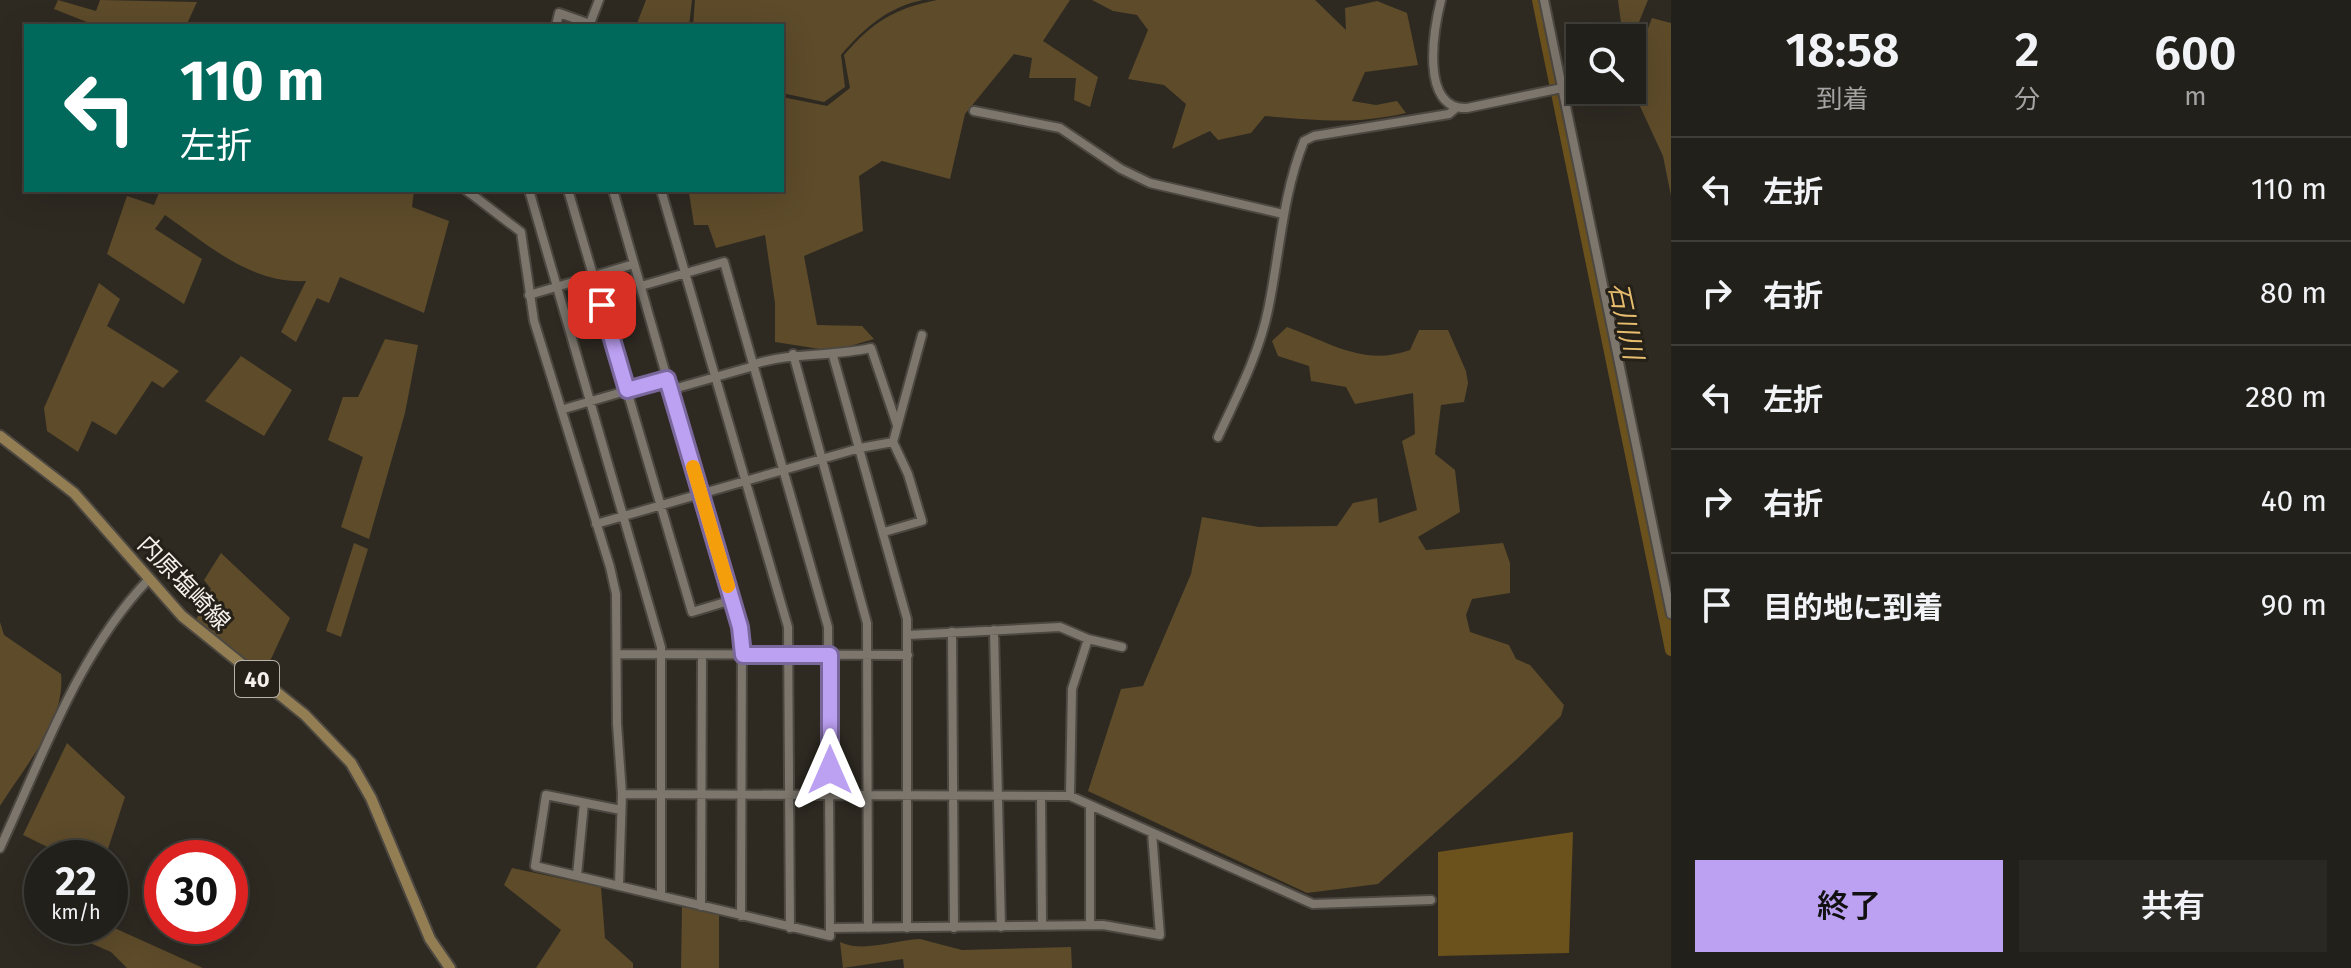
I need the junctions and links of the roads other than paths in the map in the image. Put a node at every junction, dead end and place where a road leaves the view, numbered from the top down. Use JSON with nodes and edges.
{"nodes":[{"id":1,"x":599,"y":0,"type":"edge"},
{"id":2,"x":1441,"y":0,"type":"edge"},
{"id":3,"x":1544,"y":0,"type":"edge"},
{"id":4,"x":556,"y":24,"type":"edge"},
{"id":5,"x":586,"y":24,"type":"edge"},
{"id":6,"x":589,"y":24,"type":"edge"},
{"id":7,"x":1558,"y":89,"type":"junction"},
{"id":8,"x":1456,"y":108,"type":"junction"},
{"id":9,"x":974,"y":111,"type":"dead end"},
{"id":10,"x":469,"y":192,"type":"edge"},
{"id":11,"x":530,"y":192,"type":"edge"},
{"id":12,"x":569,"y":192,"type":"edge"},
{"id":13,"x":614,"y":192,"type":"edge"},
{"id":14,"x":662,"y":192,"type":"edge"},
{"id":15,"x":1283,"y":214,"type":"junction"},
{"id":16,"x":634,"y":264,"type":"junction"},
{"id":17,"x":685,"y":273,"type":"junction"},
{"id":18,"x":594,"y":276,"type":"junction"},
{"id":19,"x":556,"y":286,"type":"junction"},
{"id":20,"x":641,"y":286,"type":"junction"},
{"id":21,"x":529,"y":295,"type":"junction"},
{"id":22,"x":922,"y":335,"type":"dead end"},
{"id":23,"x":793,"y":354,"type":"junction"},
{"id":24,"x":833,"y":356,"type":"junction"},
{"id":25,"x":754,"y":365,"type":"junction"},
{"id":26,"x":715,"y":376,"type":"junction"},
{"id":27,"x":667,"y":379,"type":"junction"},
{"id":28,"x":627,"y":390,"type":"junction"},
{"id":29,"x":670,"y":390,"type":"junction"},
{"id":30,"x":589,"y":402,"type":"junction"},
{"id":31,"x":564,"y":409,"type":"junction"},
{"id":32,"x":897,"y":425,"type":"junction"},
{"id":33,"x":0,"y":436,"type":"edge"},
{"id":34,"x":1218,"y":437,"type":"dead end"},
{"id":35,"x":893,"y":442,"type":"junction"},
{"id":36,"x":860,"y":448,"type":"junction"},
{"id":37,"x":822,"y":459,"type":"junction"},
{"id":38,"x":784,"y":470,"type":"junction"},
{"id":39,"x":746,"y":481,"type":"junction"},
{"id":40,"x":701,"y":494,"type":"junction"},
{"id":41,"x":660,"y":506,"type":"junction"},
{"id":42,"x":623,"y":517,"type":"junction"},
{"id":43,"x":596,"y":524,"type":"junction"},
{"id":44,"x":884,"y":532,"type":"junction"},
{"id":45,"x":148,"y":580,"type":"junction"},
{"id":46,"x":732,"y":600,"type":"junction"},
{"id":47,"x":1671,"y":614,"type":"edge"},
{"id":48,"x":994,"y":630,"type":"junction"},
{"id":49,"x":952,"y":632,"type":"junction"},
{"id":50,"x":908,"y":635,"type":"junction"},
{"id":51,"x":1088,"y":639,"type":"junction"},
{"id":52,"x":1122,"y":647,"type":"dead end"},
{"id":53,"x":617,"y":654,"type":"junction"},
{"id":54,"x":661,"y":655,"type":"junction"},
{"id":55,"x":702,"y":655,"type":"junction"},
{"id":56,"x":743,"y":655,"type":"junction"},
{"id":57,"x":790,"y":655,"type":"junction"},
{"id":58,"x":830,"y":655,"type":"junction"},
{"id":59,"x":869,"y":655,"type":"junction"},
{"id":60,"x":908,"y":655,"type":"junction"},
{"id":61,"x":622,"y":794,"type":"junction"},
{"id":62,"x":662,"y":795,"type":"junction"},
{"id":63,"x":700,"y":796,"type":"junction"},
{"id":64,"x":742,"y":796,"type":"junction"},
{"id":65,"x":788,"y":796,"type":"junction"},
{"id":66,"x":830,"y":796,"type":"junction"},
{"id":67,"x":868,"y":796,"type":"junction"},
{"id":68,"x":1041,"y":796,"type":"junction"},
{"id":69,"x":1070,"y":796,"type":"junction"},
{"id":70,"x":909,"y":797,"type":"junction"},
{"id":71,"x":951,"y":797,"type":"junction"},
{"id":72,"x":999,"y":797,"type":"junction"},
{"id":73,"x":584,"y":803,"type":"junction"},
{"id":74,"x":1090,"y":805,"type":"junction"},
{"id":75,"x":621,"y":810,"type":"junction"},
{"id":76,"x":1152,"y":833,"type":"junction"},
{"id":77,"x":0,"y":848,"type":"edge"},
{"id":78,"x":577,"y":875,"type":"junction"},
{"id":79,"x":619,"y":884,"type":"junction"},
{"id":80,"x":661,"y":895,"type":"junction"},
{"id":81,"x":1431,"y":900,"type":"dead end"},
{"id":82,"x":701,"y":906,"type":"junction"},
{"id":83,"x":741,"y":916,"type":"junction"},
{"id":84,"x":1042,"y":925,"type":"junction"},
{"id":85,"x":1090,"y":925,"type":"junction"},
{"id":86,"x":1001,"y":927,"type":"junction"},
{"id":87,"x":790,"y":928,"type":"junction"},
{"id":88,"x":830,"y":928,"type":"junction"},
{"id":89,"x":868,"y":928,"type":"junction"},
{"id":90,"x":907,"y":928,"type":"junction"},
{"id":91,"x":954,"y":928,"type":"junction"},
{"id":92,"x":450,"y":968,"type":"edge"}],
"edges":[{"from":1,"to":6,"type":"street"},
{"from":2,"to":8,"type":"street"},
{"from":3,"to":7,"type":"street"},
{"from":4,"to":5,"type":"street"},
{"from":7,"to":8,"type":"street"},
{"from":7,"to":47,"type":"street"},
{"from":8,"to":15,"type":"street"},
{"from":9,"to":15,"type":"street"},
{"from":10,"to":21,"type":"street"},
{"from":11,"to":19,"type":"street"},
{"from":12,"to":18,"type":"street"},
{"from":13,"to":16,"type":"street"},
{"from":14,"to":17,"type":"street"},
{"from":15,"to":34,"type":"street"},
{"from":16,"to":18,"type":"street"},
{"from":16,"to":20,"type":"street"},
{"from":17,"to":20,"type":"street"},
{"from":17,"to":25,"type":"street"},
{"from":17,"to":26,"type":"street"},
{"from":18,"to":19,"type":"street"},
{"from":18,"to":28,"type":"street"},
{"from":19,"to":21,"type":"street"},
{"from":19,"to":30,"type":"street"},
{"from":20,"to":27,"type":"street"},
{"from":21,"to":31,"type":"street"},
{"from":22,"to":32,"type":"street"},
{"from":23,"to":24,"type":"street"},
{"from":23,"to":25,"type":"street"},
{"from":23,"to":37,"type":"street"},
{"from":24,"to":32,"type":"street"},
{"from":24,"to":36,"type":"street"},
{"from":25,"to":26,"type":"street"},
{"from":25,"to":38,"type":"street"},
{"from":26,"to":29,"type":"street"},
{"from":26,"to":39,"type":"street"},
{"from":27,"to":28,"type":"street"},
{"from":27,"to":29,"type":"street"},
{"from":28,"to":30,"type":"street"},
{"from":28,"to":41,"type":"street"},
{"from":29,"to":40,"type":"street"},
{"from":30,"to":31,"type":"street"},
{"from":30,"to":42,"type":"street"},
{"from":31,"to":43,"type":"street"},
{"from":32,"to":35,"type":"street"},
{"from":33,"to":45,"type":"main road","name":"内原塩崎線","number":"40"},
{"from":35,"to":36,"type":"street"},
{"from":35,"to":44,"type":"street"},
{"from":36,"to":37,"type":"street"},
{"from":36,"to":44,"type":"street"},
{"from":37,"to":38,"type":"street"},
{"from":37,"to":59,"type":"street"},
{"from":38,"to":39,"type":"street"},
{"from":38,"to":58,"type":"street"},
{"from":39,"to":40,"type":"street"},
{"from":39,"to":57,"type":"street"},
{"from":40,"to":41,"type":"street"},
{"from":40,"to":46,"type":"street"},
{"from":41,"to":42,"type":"street"},
{"from":41,"to":46,"type":"street"},
{"from":42,"to":43,"type":"street"},
{"from":42,"to":54,"type":"street"},
{"from":43,"to":53,"type":"street"},
{"from":44,"to":50,"type":"street"},
{"from":45,"to":77,"type":"street"},
{"from":45,"to":92,"type":"main road","name":"内原塩崎線","number":"40"},
{"from":46,"to":56,"type":"street"},
{"from":48,"to":49,"type":"street"},
{"from":48,"to":51,"type":"street"},
{"from":48,"to":72,"type":"street"},
{"from":49,"to":50,"type":"street"},
{"from":49,"to":71,"type":"street"},
{"from":50,"to":60,"type":"street"},
{"from":51,"to":52,"type":"street"},
{"from":51,"to":69,"type":"street"},
{"from":53,"to":54,"type":"street"},
{"from":53,"to":61,"type":"street"},
{"from":54,"to":55,"type":"street"},
{"from":54,"to":62,"type":"street"},
{"from":55,"to":56,"type":"street"},
{"from":55,"to":63,"type":"street"},
{"from":56,"to":57,"type":"street"},
{"from":56,"to":64,"type":"street"},
{"from":57,"to":58,"type":"street"},
{"from":57,"to":65,"type":"street"},
{"from":58,"to":59,"type":"street"},
{"from":58,"to":66,"type":"street"},
{"from":59,"to":60,"type":"street"},
{"from":59,"to":67,"type":"street"},
{"from":60,"to":70,"type":"street"},
{"from":61,"to":62,"type":"street"},
{"from":61,"to":75,"type":"street"},
{"from":62,"to":63,"type":"street"},
{"from":62,"to":80,"type":"street"},
{"from":63,"to":64,"type":"street"},
{"from":63,"to":82,"type":"street"},
{"from":64,"to":65,"type":"street"},
{"from":64,"to":83,"type":"street"},
{"from":65,"to":66,"type":"street"},
{"from":65,"to":87,"type":"street"},
{"from":66,"to":67,"type":"street"},
{"from":66,"to":88,"type":"street"},
{"from":67,"to":70,"type":"street"},
{"from":67,"to":89,"type":"street"},
{"from":68,"to":69,"type":"street"},
{"from":68,"to":72,"type":"street"},
{"from":68,"to":84,"type":"street"},
{"from":69,"to":74,"type":"street"},
{"from":70,"to":71,"type":"street"},
{"from":70,"to":90,"type":"street"},
{"from":71,"to":72,"type":"street"},
{"from":71,"to":91,"type":"street"},
{"from":72,"to":86,"type":"street"},
{"from":73,"to":75,"type":"street"},
{"from":73,"to":78,"type":"street"},
{"from":73,"to":78,"type":"street"},
{"from":74,"to":76,"type":"street"},
{"from":74,"to":85,"type":"street"},
{"from":75,"to":79,"type":"street"},
{"from":76,"to":81,"type":"street"},
{"from":76,"to":85,"type":"street"},
{"from":78,"to":79,"type":"street"},
{"from":79,"to":80,"type":"street"},
{"from":80,"to":82,"type":"street"},
{"from":82,"to":83,"type":"street"},
{"from":83,"to":87,"type":"street"},
{"from":84,"to":85,"type":"street"},
{"from":84,"to":86,"type":"street"},
{"from":86,"to":91,"type":"street"},
{"from":87,"to":88,"type":"street"},
{"from":88,"to":89,"type":"street"},
{"from":89,"to":90,"type":"street"},
{"from":90,"to":91,"type":"street"}]}
